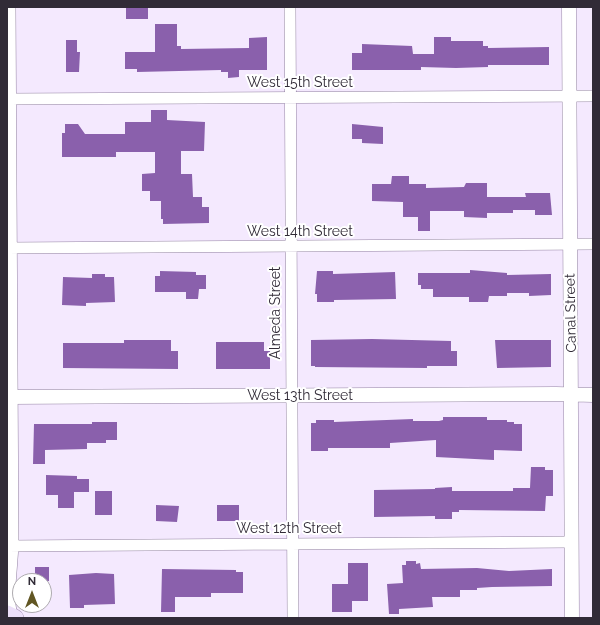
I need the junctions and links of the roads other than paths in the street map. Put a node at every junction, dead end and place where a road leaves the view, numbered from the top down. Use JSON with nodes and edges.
{"nodes":[{"id":1,"x":10,"y":7,"type":"edge"},
{"id":2,"x":290,"y":7,"type":"edge"},
{"id":3,"x":569,"y":7,"type":"edge"},
{"id":4,"x":569,"y":96,"type":"junction"},
{"id":5,"x":593,"y":96,"type":"edge"},
{"id":6,"x":291,"y":98,"type":"junction"},
{"id":7,"x":9,"y":99,"type":"edge"},
{"id":8,"x":570,"y":244,"type":"junction"},
{"id":9,"x":593,"y":244,"type":"edge"},
{"id":10,"x":291,"y":247,"type":"junction"},
{"id":11,"x":9,"y":248,"type":"edge"},
{"id":12,"x":571,"y":395,"type":"junction"},
{"id":13,"x":593,"y":395,"type":"edge"},
{"id":14,"x":292,"y":396,"type":"junction"},
{"id":15,"x":10,"y":397,"type":"edge"},
{"id":16,"x":571,"y":542,"type":"junction"},
{"id":17,"x":293,"y":544,"type":"junction"},
{"id":18,"x":10,"y":546,"type":"edge"},
{"id":19,"x":11,"y":617,"type":"edge"},
{"id":20,"x":293,"y":618,"type":"edge"},
{"id":21,"x":572,"y":618,"type":"edge"}],
"edges":[{"from":1,"to":7,"type":"street"},
{"from":2,"to":6,"type":"street","name":"Almeda Street"},
{"from":3,"to":4,"type":"street","name":"Canal Street"},
{"from":4,"to":5,"type":"street","name":"West 15th Street"},
{"from":4,"to":6,"type":"street","name":"West 15th Street"},
{"from":4,"to":8,"type":"street","name":"Canal Street"},
{"from":6,"to":7,"type":"street","name":"West 15th Street"},
{"from":6,"to":10,"type":"street","name":"Almeda Street"},
{"from":7,"to":11,"type":"street"},
{"from":8,"to":9,"type":"street","name":"West 14th Street"},
{"from":8,"to":10,"type":"street","name":"West 14th Street"},
{"from":8,"to":12,"type":"street","name":"Canal Street"},
{"from":10,"to":11,"type":"street","name":"West 14th Street"},
{"from":10,"to":14,"type":"street","name":"Almeda Street"},
{"from":11,"to":15,"type":"street"},
{"from":12,"to":13,"type":"street","name":"West 13th Street"},
{"from":12,"to":14,"type":"street","name":"West 13th Street"},
{"from":12,"to":16,"type":"street","name":"Canal Street"},
{"from":14,"to":15,"type":"street","name":"West 13th Street"},
{"from":14,"to":17,"type":"street","name":"Almeda Street"},
{"from":15,"to":18,"type":"street"},
{"from":16,"to":17,"type":"street","name":"West 12th Street"},
{"from":16,"to":21,"type":"street","name":"Canal Street"},
{"from":17,"to":18,"type":"street","name":"West 12th Street"},
{"from":17,"to":20,"type":"street","name":"Almeda Street"},
{"from":18,"to":19,"type":"street"}]}
